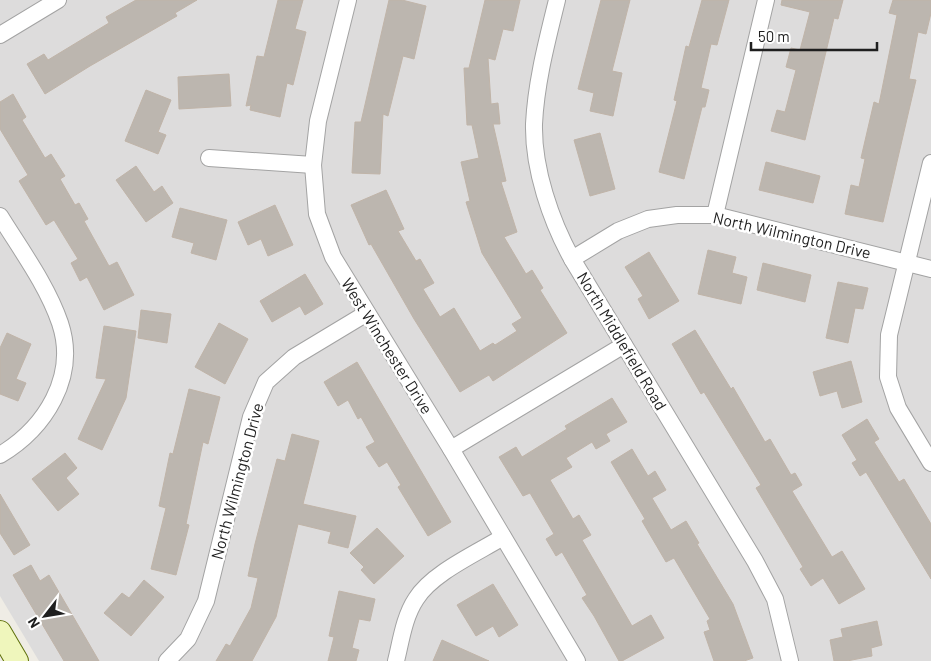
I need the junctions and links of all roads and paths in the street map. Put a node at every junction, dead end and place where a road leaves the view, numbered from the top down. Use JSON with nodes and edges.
{"nodes":[{"id":1,"x":58,"y":0,"type":"edge"},
{"id":2,"x":348,"y":0,"type":"edge"},
{"id":3,"x":557,"y":0,"type":"edge"},
{"id":4,"x":766,"y":0,"type":"edge"},
{"id":5,"x":0,"y":35,"type":"edge"},
{"id":6,"x":209,"y":158,"type":"dead end"},
{"id":7,"x":931,"y":163,"type":"edge"},
{"id":8,"x":312,"y":165,"type":"junction"},
{"id":9,"x":715,"y":215,"type":"junction"},
{"id":10,"x":0,"y":216,"type":"edge"},
{"id":11,"x":572,"y":259,"type":"junction"},
{"id":12,"x":907,"y":263,"type":"junction"},
{"id":13,"x":931,"y":269,"type":"edge"},
{"id":14,"x":367,"y":313,"type":"junction"},
{"id":15,"x":624,"y":345,"type":"junction"},
{"id":16,"x":451,"y":449,"type":"junction"},
{"id":17,"x":0,"y":455,"type":"edge"},
{"id":18,"x":931,"y":463,"type":"edge"},
{"id":19,"x":503,"y":537,"type":"junction"},
{"id":20,"x":0,"y":632,"type":"edge"},
{"id":21,"x":17,"y":661,"type":"edge"},
{"id":22,"x":167,"y":661,"type":"edge"},
{"id":23,"x":396,"y":661,"type":"edge"},
{"id":24,"x":577,"y":661,"type":"edge"},
{"id":25,"x":790,"y":661,"type":"edge"}],
"edges":[{"from":1,"to":5,"type":"street"},
{"from":2,"to":8,"type":"street","name":"West Winchester Drive"},
{"from":3,"to":11,"type":"street","name":"North Middlefield Road"},
{"from":4,"to":9,"type":"street"},
{"from":6,"to":8,"type":"street"},
{"from":7,"to":12,"type":"street"},
{"from":8,"to":14,"type":"street","name":"West Winchester Drive"},
{"from":9,"to":11,"type":"street","name":"North Wilmington Drive"},
{"from":9,"to":12,"type":"street","name":"North Wilmington Drive"},
{"from":10,"to":17,"type":"street"},
{"from":11,"to":15,"type":"street","name":"North Middlefield Road"},
{"from":12,"to":13,"type":"street","name":"North Wilmington Drive"},
{"from":12,"to":18,"type":"street"},
{"from":14,"to":16,"type":"street","name":"West Winchester Drive"},
{"from":14,"to":22,"type":"street","name":"North Wilmington Drive"},
{"from":15,"to":16,"type":"street"},
{"from":15,"to":25,"type":"street","name":"North Middlefield Road"},
{"from":16,"to":19,"type":"street","name":"West Winchester Drive"},
{"from":19,"to":23,"type":"street"},
{"from":19,"to":24,"type":"street","name":"West Winchester Drive"},
{"from":20,"to":21,"type":"street"}]}
